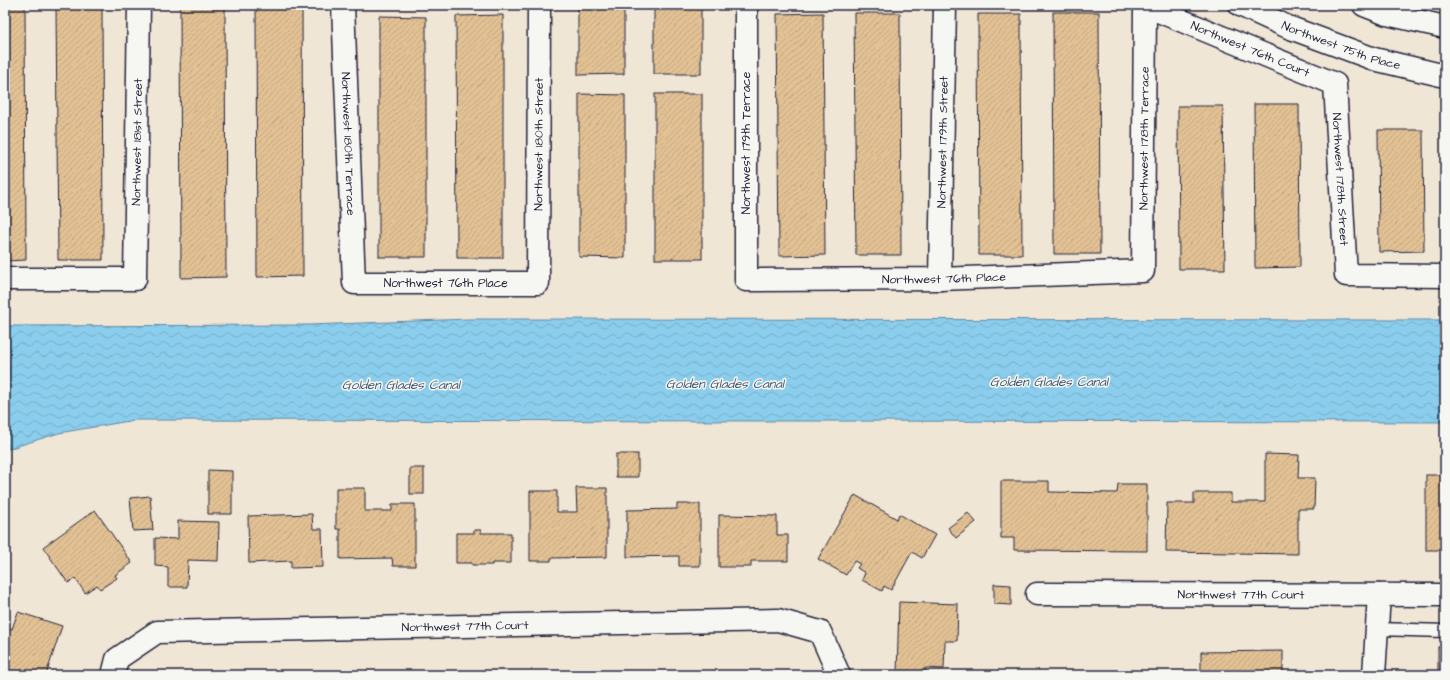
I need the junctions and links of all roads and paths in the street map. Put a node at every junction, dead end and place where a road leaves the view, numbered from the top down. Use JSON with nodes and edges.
{"nodes":[{"id":1,"x":139,"y":5,"type":"edge"},
{"id":2,"x":343,"y":5,"type":"edge"},
{"id":3,"x":539,"y":5,"type":"edge"},
{"id":4,"x":746,"y":5,"type":"edge"},
{"id":5,"x":945,"y":5,"type":"edge"},
{"id":6,"x":1144,"y":5,"type":"edge"},
{"id":7,"x":1240,"y":5,"type":"edge"},
{"id":8,"x":1364,"y":5,"type":"edge"},
{"id":9,"x":1445,"y":27,"type":"edge"},
{"id":10,"x":1445,"y":76,"type":"edge"},
{"id":11,"x":1335,"y":84,"type":"joint"},
{"id":12,"x":1143,"y":271,"type":"joint"},
{"id":13,"x":1445,"y":276,"type":"edge"},
{"id":14,"x":5,"y":279,"type":"edge"},
{"id":15,"x":940,"y":279,"type":"junction"},
{"id":16,"x":746,"y":280,"type":"joint"},
{"id":17,"x":354,"y":283,"type":"joint"},
{"id":18,"x":538,"y":283,"type":"joint"},
{"id":19,"x":1037,"y":594,"type":"dead end"},
{"id":20,"x":1379,"y":595,"type":"junction"},
{"id":21,"x":1445,"y":595,"type":"edge"},
{"id":22,"x":1377,"y":629,"type":"junction"},
{"id":23,"x":1445,"y":631,"type":"edge"},
{"id":24,"x":115,"y":667,"type":"edge"},
{"id":25,"x":839,"y":675,"type":"edge"},
{"id":26,"x":1374,"y":675,"type":"edge"}],
"edges":[{"from":1,"to":14,"type":"street","name":"Northwest 181st Street"},
{"from":2,"to":17,"type":"street","name":"Northwest 180th Terrace"},
{"from":3,"to":18,"type":"street","name":"Northwest 180th Street"},
{"from":4,"to":16,"type":"street","name":"Northwest 179th Terrace"},
{"from":5,"to":15,"type":"street","name":"Northwest 179th Street"},
{"from":6,"to":11,"type":"street","name":"Northwest 76th Court"},
{"from":6,"to":12,"type":"street","name":"Northwest 178th Terrace"},
{"from":7,"to":10,"type":"street","name":"Northwest 75th Place"},
{"from":8,"to":9,"type":"street"},
{"from":11,"to":13,"type":"street","name":"Northwest 178th Street"},
{"from":12,"to":15,"type":"street","name":"Northwest 76th Place"},
{"from":15,"to":16,"type":"street","name":"Northwest 76th Place"},
{"from":17,"to":18,"type":"street","name":"Northwest 76th Place"},
{"from":19,"to":20,"type":"street","name":"Northwest 77th Court"},
{"from":20,"to":21,"type":"street","name":"Northwest 77th Court"},
{"from":20,"to":22,"type":"street"},
{"from":22,"to":23,"type":"lane"},
{"from":22,"to":26,"type":"street"},
{"from":24,"to":25,"type":"street","name":"Northwest 77th Court"}]}
